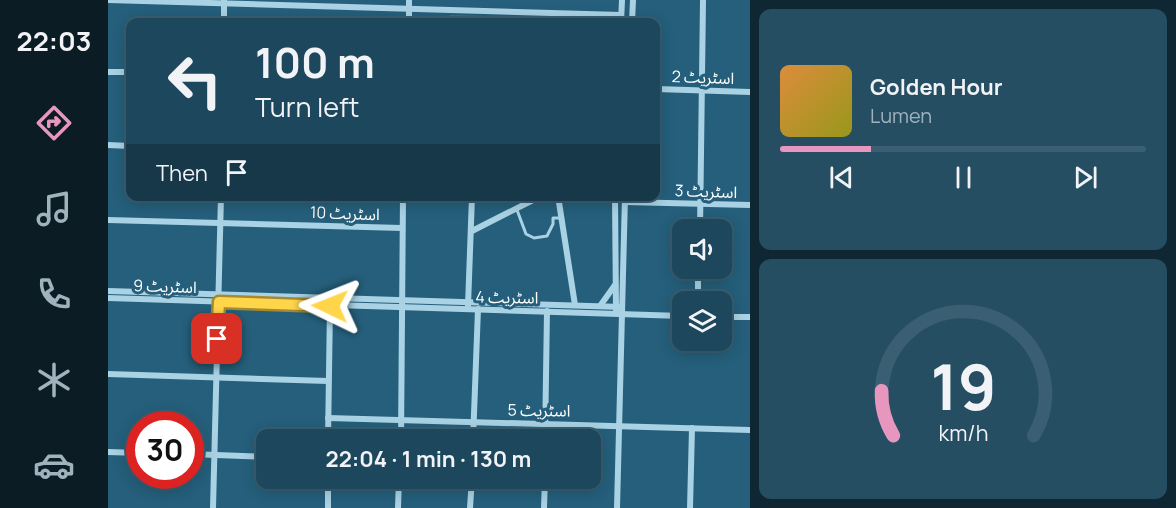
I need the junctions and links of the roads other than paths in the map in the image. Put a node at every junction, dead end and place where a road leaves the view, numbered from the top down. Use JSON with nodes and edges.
{"nodes":[{"id":1,"x":108,"y":0,"type":"edge"},
{"id":2,"x":409,"y":0,"type":"edge"},
{"id":3,"x":622,"y":0,"type":"edge"},
{"id":4,"x":633,"y":0,"type":"edge"},
{"id":5,"x":703,"y":0,"type":"edge"},
{"id":6,"x":224,"y":1,"type":"edge"},
{"id":7,"x":409,"y":8,"type":"junction"},
{"id":8,"x":621,"y":15,"type":"joint"},
{"id":9,"x":224,"y":18,"type":"edge"},
{"id":10,"x":409,"y":18,"type":"edge"},
{"id":11,"x":632,"y":18,"type":"edge"},
{"id":12,"x":108,"y":72,"type":"edge"},
{"id":13,"x":126,"y":72,"type":"edge"},
{"id":14,"x":660,"y":89,"type":"edge"},
{"id":15,"x":703,"y":90,"type":"junction"},
{"id":16,"x":750,"y":92,"type":"edge"},
{"id":17,"x":108,"y":145,"type":"edge"},
{"id":18,"x":126,"y":146,"type":"edge"},
{"id":19,"x":221,"y":201,"type":"edge"},
{"id":20,"x":403,"y":201,"type":"edge"},
{"id":21,"x":472,"y":201,"type":"edge"},
{"id":22,"x":531,"y":201,"type":"edge"},
{"id":23,"x":559,"y":201,"type":"edge"},
{"id":24,"x":615,"y":201,"type":"edge"},
{"id":25,"x":625,"y":201,"type":"edge"},
{"id":26,"x":655,"y":201,"type":"edge"},
{"id":27,"x":700,"y":204,"type":"junction"},
{"id":28,"x":750,"y":205,"type":"edge"},
{"id":29,"x":516,"y":208,"type":"junction"},
{"id":30,"x":562,"y":218,"type":"junction"},
{"id":31,"x":108,"y":219,"type":"edge"},
{"id":32,"x":700,"y":219,"type":"edge"},
{"id":33,"x":220,"y":223,"type":"junction"},
{"id":34,"x":402,"y":228,"type":"junction"},
{"id":35,"x":472,"y":231,"type":"junction"},
{"id":36,"x":615,"y":285,"type":"junction"},
{"id":37,"x":108,"y":291,"type":"edge"},
{"id":38,"x":108,"y":298,"type":"edge"},
{"id":39,"x":219,"y":298,"type":"junction"},
{"id":40,"x":403,"y":304,"type":"junction"},
{"id":41,"x":575,"y":305,"type":"junction"},
{"id":42,"x":330,"y":306,"type":"junction"},
{"id":43,"x":468,"y":306,"type":"junction"},
{"id":44,"x":600,"y":306,"type":"junction"},
{"id":45,"x":478,"y":309,"type":"junction"},
{"id":46,"x":619,"y":310,"type":"junction"},
{"id":47,"x":547,"y":311,"type":"junction"},
{"id":48,"x":672,"y":315,"type":"edge"},
{"id":49,"x":732,"y":317,"type":"edge"},
{"id":50,"x":750,"y":317,"type":"edge"},
{"id":51,"x":108,"y":374,"type":"edge"},
{"id":52,"x":215,"y":377,"type":"junction"},
{"id":53,"x":327,"y":381,"type":"junction"},
{"id":54,"x":328,"y":418,"type":"junction"},
{"id":55,"x":401,"y":419,"type":"junction"},
{"id":56,"x":474,"y":422,"type":"junction"},
{"id":57,"x":546,"y":423,"type":"junction"},
{"id":58,"x":619,"y":426,"type":"junction"},
{"id":59,"x":692,"y":428,"type":"junction"},
{"id":60,"x":328,"y":429,"type":"edge"},
{"id":61,"x":401,"y":429,"type":"edge"},
{"id":62,"x":474,"y":429,"type":"edge"},
{"id":63,"x":546,"y":429,"type":"edge"},
{"id":64,"x":750,"y":430,"type":"edge"},
{"id":65,"x":108,"y":452,"type":"edge"},
{"id":66,"x":126,"y":453,"type":"edge"},
{"id":67,"x":204,"y":455,"type":"edge"},
{"id":68,"x":215,"y":455,"type":"junction"},
{"id":69,"x":256,"y":457,"type":"edge"},
{"id":70,"x":328,"y":489,"type":"edge"},
{"id":71,"x":399,"y":489,"type":"edge"},
{"id":72,"x":471,"y":489,"type":"edge"},
{"id":73,"x":545,"y":489,"type":"edge"},
{"id":74,"x":213,"y":508,"type":"edge"},
{"id":75,"x":328,"y":508,"type":"edge"},
{"id":76,"x":398,"y":508,"type":"edge"},
{"id":77,"x":470,"y":508,"type":"edge"},
{"id":78,"x":544,"y":508,"type":"edge"},
{"id":79,"x":617,"y":508,"type":"edge"},
{"id":80,"x":690,"y":508,"type":"edge"}],
"edges":[{"from":1,"to":6,"type":"street"},
{"from":2,"to":7,"type":"street"},
{"from":3,"to":8,"type":"street"},
{"from":4,"to":11,"type":"street"},
{"from":5,"to":15,"type":"street"},
{"from":6,"to":7,"type":"street"},
{"from":6,"to":9,"type":"street"},
{"from":7,"to":8,"type":"street"},
{"from":7,"to":10,"type":"street"},
{"from":12,"to":13,"type":"street"},
{"from":14,"to":15,"type":"street","name":"اسٹریٹ 2"},
{"from":15,"to":16,"type":"street","name":"اسٹریٹ 2"},
{"from":15,"to":27,"type":"street"},
{"from":17,"to":18,"type":"street"},
{"from":19,"to":33,"type":"street"},
{"from":20,"to":34,"type":"street"},
{"from":21,"to":35,"type":"street"},
{"from":22,"to":29,"type":"street"},
{"from":23,"to":30,"type":"street"},
{"from":24,"to":36,"type":"street"},
{"from":25,"to":46,"type":"street"},
{"from":26,"to":27,"type":"street","name":"اسٹریٹ 3"},
{"from":27,"to":28,"type":"street","name":"اسٹریٹ 3"},
{"from":27,"to":32,"type":"street"},
{"from":29,"to":30,"type":"lane"},
{"from":29,"to":35,"type":"street"},
{"from":30,"to":41,"type":"street"},
{"from":31,"to":33,"type":"street","name":"اسٹریٹ 10"},
{"from":33,"to":34,"type":"street","name":"اسٹریٹ 10"},
{"from":33,"to":39,"type":"street"},
{"from":34,"to":40,"type":"street"},
{"from":35,"to":43,"type":"street"},
{"from":36,"to":44,"type":"street"},
{"from":36,"to":46,"type":"street"},
{"from":37,"to":39,"type":"street"},
{"from":38,"to":39,"type":"street","name":"اسٹریٹ 9"},
{"from":39,"to":40,"type":"street"},
{"from":39,"to":42,"type":"street","name":"اسٹریٹ 9"},
{"from":39,"to":52,"type":"street"},
{"from":40,"to":42,"type":"street"},
{"from":40,"to":43,"type":"street"},
{"from":40,"to":55,"type":"street"},
{"from":41,"to":43,"type":"street"},
{"from":41,"to":44,"type":"street"},
{"from":42,"to":53,"type":"street"},
{"from":43,"to":45,"type":"street","name":"اسٹریٹ 4"},
{"from":44,"to":46,"type":"street"},
{"from":45,"to":47,"type":"street","name":"اسٹریٹ 4"},
{"from":45,"to":56,"type":"street"},
{"from":46,"to":47,"type":"street","name":"اسٹریٹ 4"},
{"from":46,"to":48,"type":"street","name":"اسٹریٹ 4"},
{"from":46,"to":58,"type":"street"},
{"from":47,"to":57,"type":"street"},
{"from":49,"to":50,"type":"street"},
{"from":51,"to":52,"type":"street"},
{"from":52,"to":53,"type":"street"},
{"from":52,"to":68,"type":"street"},
{"from":53,"to":54,"type":"street"},
{"from":54,"to":55,"type":"street","name":"اسٹریٹ 5"},
{"from":54,"to":60,"type":"street"},
{"from":55,"to":56,"type":"street","name":"اسٹریٹ 5"},
{"from":55,"to":61,"type":"street"},
{"from":56,"to":57,"type":"street","name":"اسٹریٹ 5"},
{"from":56,"to":62,"type":"street"},
{"from":57,"to":58,"type":"street","name":"اسٹریٹ 5"},
{"from":57,"to":63,"type":"street"},
{"from":58,"to":59,"type":"street","name":"اسٹریٹ 5"},
{"from":58,"to":79,"type":"street"},
{"from":59,"to":64,"type":"street","name":"اسٹریٹ 5"},
{"from":59,"to":80,"type":"street"},
{"from":65,"to":66,"type":"street"},
{"from":67,"to":68,"type":"street"},
{"from":68,"to":69,"type":"street"},
{"from":68,"to":74,"type":"street"},
{"from":70,"to":75,"type":"street"},
{"from":71,"to":76,"type":"street"},
{"from":72,"to":77,"type":"street"},
{"from":73,"to":78,"type":"street"}]}
